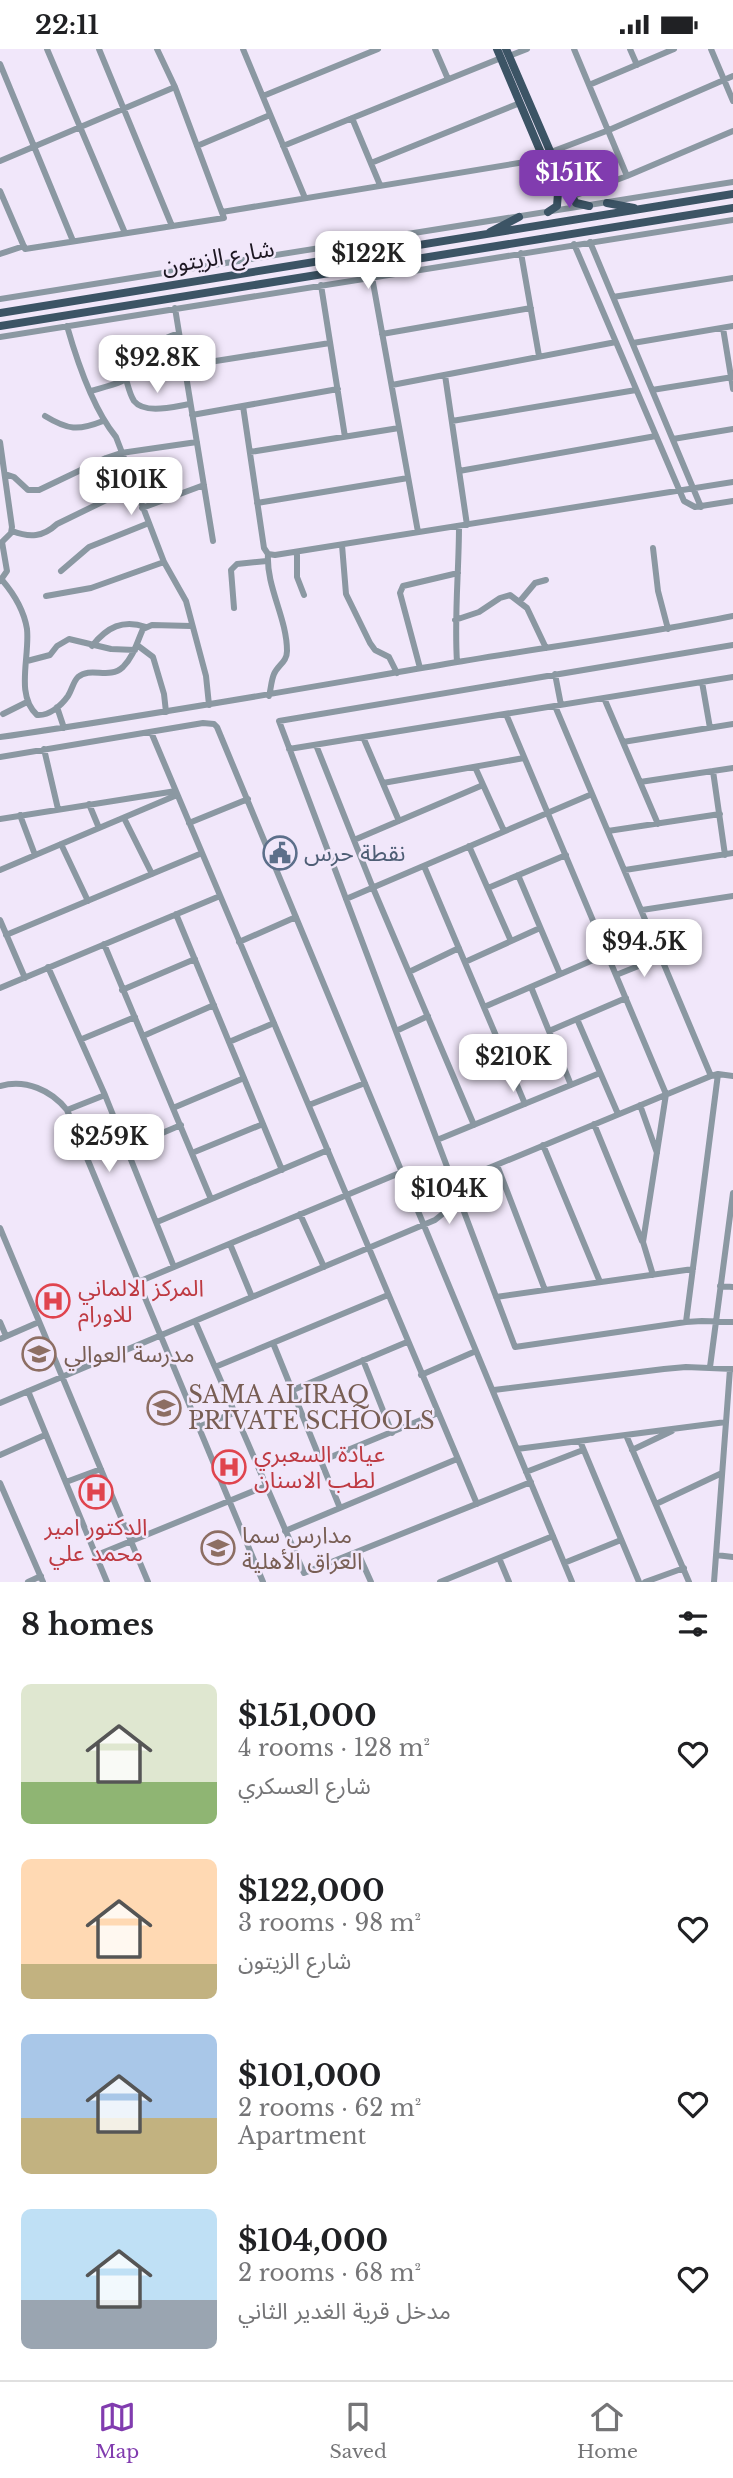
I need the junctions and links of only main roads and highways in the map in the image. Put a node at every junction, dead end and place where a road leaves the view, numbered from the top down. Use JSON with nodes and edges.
{"nodes":[{"id":1,"x":497,"y":49,"type":"edge"},
{"id":2,"x":505,"y":54,"type":"edge"},
{"id":3,"x":561,"y":190,"type":"junction"},
{"id":4,"x":733,"y":194,"type":"edge"},
{"id":5,"x":719,"y":196,"type":"junction"},
{"id":6,"x":607,"y":203,"type":"road end"},
{"id":7,"x":589,"y":206,"type":"road end"},
{"id":8,"x":733,"y":208,"type":"edge"},
{"id":9,"x":644,"y":209,"type":"junction"},
{"id":10,"x":720,"y":209,"type":"junction"},
{"id":11,"x":548,"y":212,"type":"road end"},
{"id":12,"x":519,"y":217,"type":"road end"},
{"id":13,"x":633,"y":225,"type":"junction"},
{"id":14,"x":635,"y":234,"type":"road end"},
{"id":15,"x":482,"y":235,"type":"junction"},
{"id":16,"x":415,"y":244,"type":"junction"},
{"id":17,"x":386,"y":249,"type":"junction"},
{"id":18,"x":417,"y":258,"type":"junction"},
{"id":19,"x":389,"y":262,"type":"junction"},
{"id":20,"x":296,"y":277,"type":"junction"},
{"id":21,"x":298,"y":289,"type":"road end"},
{"id":22,"x":0,"y":313,"type":"edge"},
{"id":23,"x":0,"y":326,"type":"edge"}],
"edges":[{"from":1,"to":2,"type":"main road"},
{"from":2,"to":3,"type":"main road"},
{"from":2,"to":3,"type":"main road"},
{"from":3,"to":7,"type":"main road"},
{"from":3,"to":11,"type":"main road"},
{"from":4,"to":5,"type":"main road","name":"شارع الزيتون"},
{"from":5,"to":9,"type":"main road","name":"شارع الزيتون"},
{"from":5,"to":10,"type":"main road"},
{"from":6,"to":9,"type":"main road"},
{"from":8,"to":10,"type":"main road","name":"شارع الزيتون"},
{"from":9,"to":15,"type":"main road","name":"شارع الزيتون"},
{"from":10,"to":13,"type":"main road","name":"شارع الزيتون"},
{"from":12,"to":15,"type":"main road"},
{"from":13,"to":14,"type":"main road"},
{"from":13,"to":18,"type":"main road","name":"شارع الزيتون"},
{"from":15,"to":16,"type":"main road","name":"شارع الزيتون"},
{"from":16,"to":17,"type":"main road","name":"شارع الزيتون"},
{"from":16,"to":18,"type":"main road"},
{"from":17,"to":19,"type":"main road"},
{"from":17,"to":22,"type":"main road","name":"شارع الزيتون"},
{"from":18,"to":19,"type":"main road","name":"شارع الزيتون"},
{"from":19,"to":20,"type":"main road","name":"شارع الزيتون"},
{"from":20,"to":21,"type":"main road"},
{"from":20,"to":23,"type":"main road","name":"شارع الزيتون"}]}
